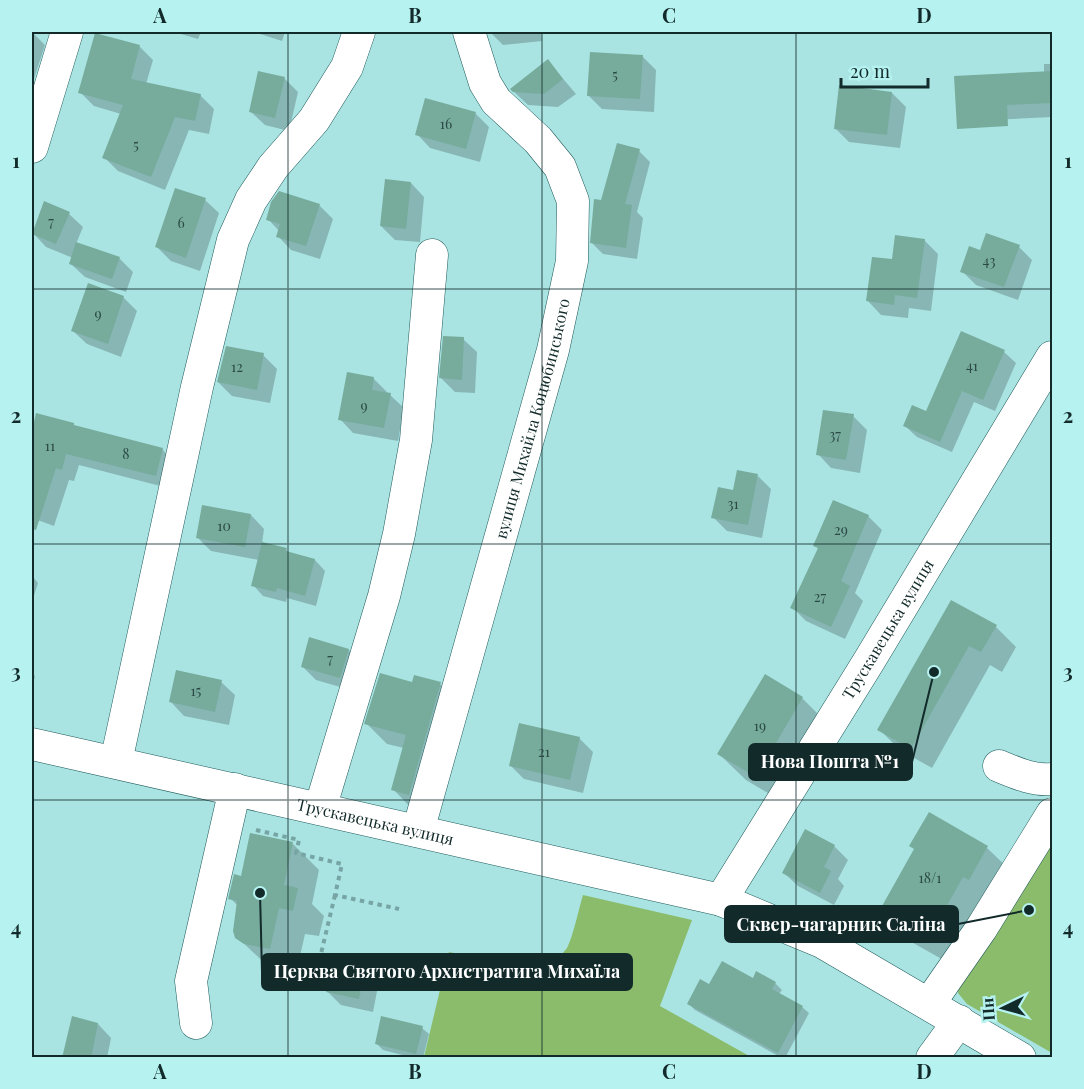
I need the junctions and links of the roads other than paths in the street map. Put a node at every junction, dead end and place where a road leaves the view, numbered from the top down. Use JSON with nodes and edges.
{"nodes":[{"id":1,"x":67,"y":32,"type":"edge"},
{"id":2,"x":359,"y":32,"type":"edge"},
{"id":3,"x":469,"y":32,"type":"edge"},
{"id":4,"x":32,"y":147,"type":"edge"},
{"id":5,"x":432,"y":255,"type":"dead end"},
{"id":6,"x":1053,"y":357,"type":"edge"},
{"id":7,"x":32,"y":744,"type":"edge"},
{"id":8,"x":116,"y":762,"type":"junction"},
{"id":9,"x":999,"y":766,"type":"dead end"},
{"id":10,"x":1053,"y":779,"type":"edge"},
{"id":11,"x":234,"y":789,"type":"junction"},
{"id":12,"x":320,"y":809,"type":"junction"},
{"id":13,"x":1053,"y":814,"type":"edge"},
{"id":14,"x":418,"y":831,"type":"junction"},
{"id":15,"x":721,"y":900,"type":"junction"},
{"id":16,"x":929,"y":1004,"type":"junction"},
{"id":17,"x":959,"y":1022,"type":"junction"},
{"id":18,"x":195,"y":1023,"type":"dead end"},
{"id":19,"x":932,"y":1058,"type":"edge"},
{"id":20,"x":1020,"y":1058,"type":"edge"}],
"edges":[{"from":1,"to":4,"type":"street"},
{"from":2,"to":8,"type":"street"},
{"from":3,"to":14,"type":"street","name":"вулиця Михайла Коцюбинського"},
{"from":5,"to":12,"type":"street"},
{"from":6,"to":15,"type":"street","name":"Трускавецька вулиця"},
{"from":7,"to":8,"type":"street","name":"Трускавецька вулиця"},
{"from":8,"to":11,"type":"street","name":"Трускавецька вулиця"},
{"from":9,"to":10,"type":"street"},
{"from":11,"to":12,"type":"street","name":"Трускавецька вулиця"},
{"from":11,"to":18,"type":"street"},
{"from":12,"to":14,"type":"street","name":"Трускавецька вулиця"},
{"from":13,"to":16,"type":"street"},
{"from":14,"to":15,"type":"street","name":"Трускавецька вулиця"},
{"from":15,"to":16,"type":"street","name":"Трускавецька вулиця"},
{"from":16,"to":17,"type":"street","name":"Трускавецька вулиця"},
{"from":17,"to":19,"type":"street"},
{"from":17,"to":20,"type":"street","name":"Трускавецька вулиця"}]}
